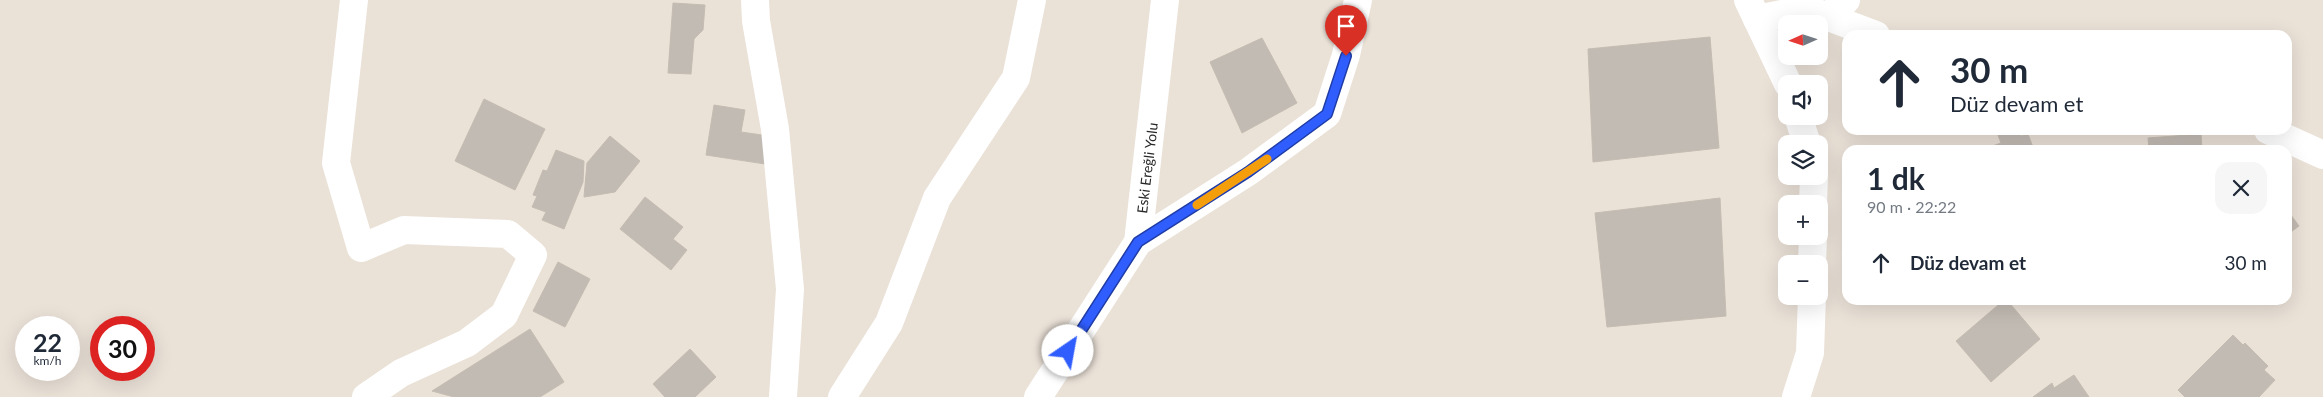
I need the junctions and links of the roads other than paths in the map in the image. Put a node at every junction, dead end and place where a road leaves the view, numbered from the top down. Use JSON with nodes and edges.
{"nodes":[{"id":1,"x":354,"y":0,"type":"edge"},
{"id":2,"x":1032,"y":0,"type":"edge"},
{"id":3,"x":1165,"y":0,"type":"edge"},
{"id":4,"x":1358,"y":0,"type":"edge"},
{"id":5,"x":758,"y":7,"type":"edge"},
{"id":6,"x":1752,"y":9,"type":"edge"},
{"id":7,"x":1837,"y":9,"type":"edge"},
{"id":8,"x":1868,"y":30,"type":"edge"},
{"id":9,"x":1784,"y":75,"type":"edge"},
{"id":10,"x":2279,"y":135,"type":"edge"},
{"id":11,"x":2323,"y":155,"type":"edge"},
{"id":12,"x":1138,"y":242,"type":"junction"},
{"id":13,"x":1812,"y":305,"type":"edge"},
{"id":14,"x":366,"y":397,"type":"edge"},
{"id":15,"x":783,"y":397,"type":"edge"},
{"id":16,"x":842,"y":397,"type":"edge"},
{"id":17,"x":1038,"y":397,"type":"edge"},
{"id":18,"x":1796,"y":397,"type":"edge"}],
"edges":[{"from":1,"to":14,"type":"street"},
{"from":2,"to":16,"type":"street"},
{"from":3,"to":12,"type":"street","name":"Eski Ereğli Yolu"},
{"from":4,"to":12,"type":"street"},
{"from":5,"to":15,"type":"street"},
{"from":6,"to":7,"type":"street"},
{"from":6,"to":9,"type":"street"},
{"from":7,"to":8,"type":"street"},
{"from":10,"to":11,"type":"street"},
{"from":12,"to":17,"type":"street","name":"Eski Ereğli Yolu"},
{"from":13,"to":18,"type":"street"}]}
